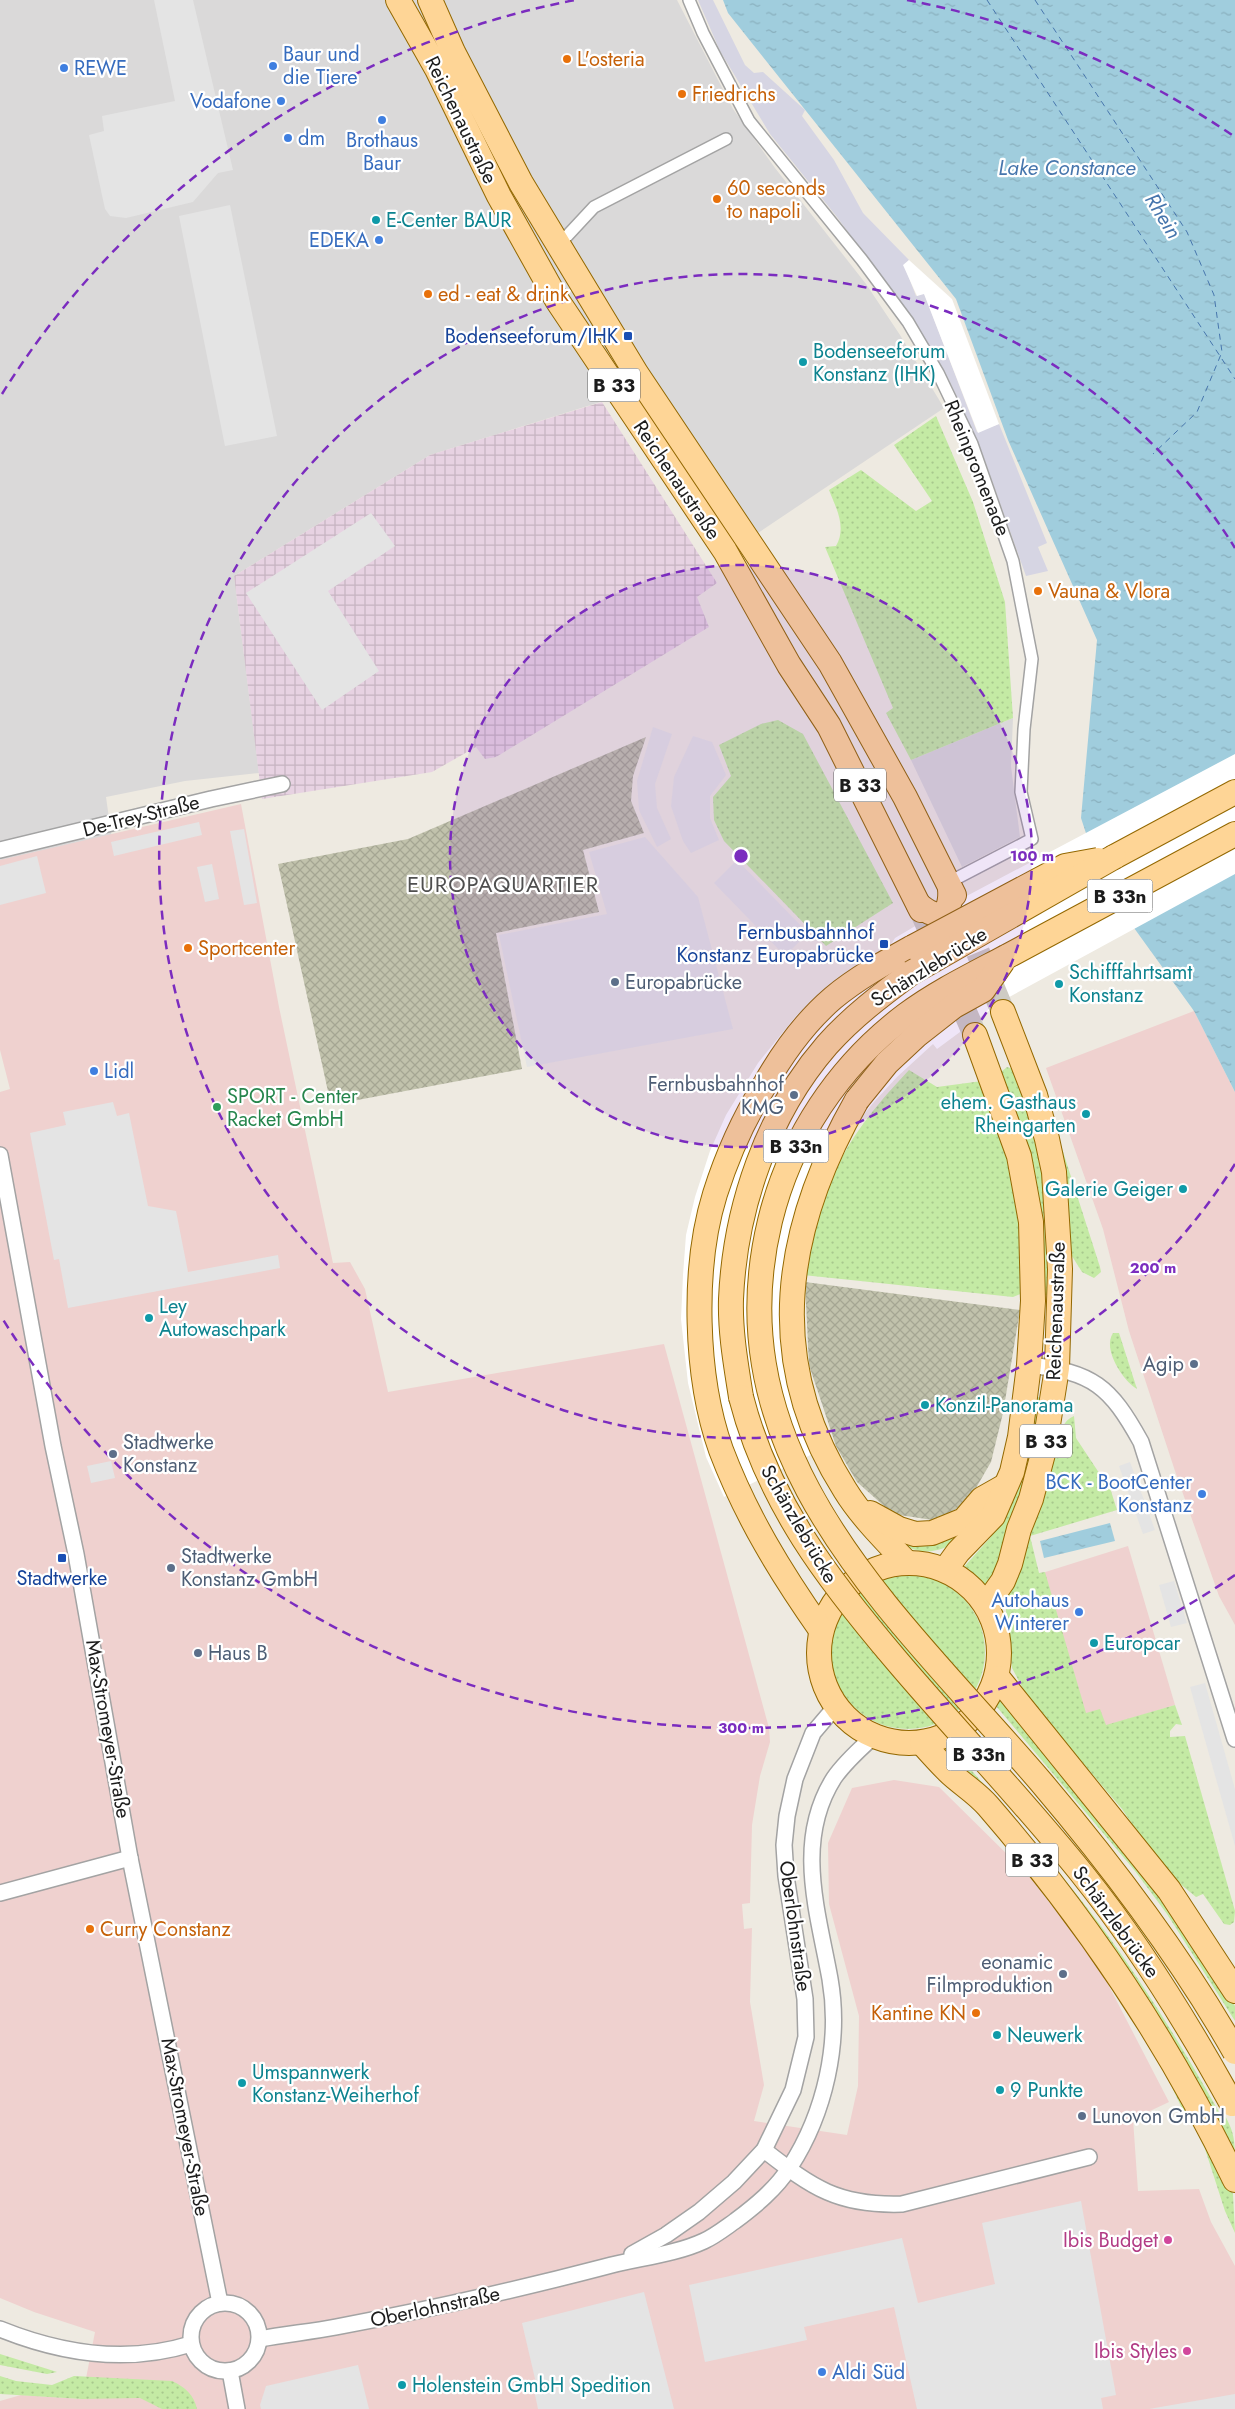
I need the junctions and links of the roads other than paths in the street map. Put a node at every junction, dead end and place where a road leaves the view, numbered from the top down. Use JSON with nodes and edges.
{"nodes":[{"id":1,"x":398,"y":0,"type":"edge"},
{"id":2,"x":430,"y":0,"type":"edge"},
{"id":3,"x":690,"y":0,"type":"edge"},
{"id":4,"x":726,"y":139,"type":"dead end"},
{"id":5,"x":567,"y":236,"type":"dead end"},
{"id":6,"x":282,"y":784,"type":"dead end"},
{"id":7,"x":1235,"y":792,"type":"edge"},
{"id":8,"x":1235,"y":834,"type":"edge"},
{"id":9,"x":0,"y":850,"type":"edge"},
{"id":10,"x":1114,"y":857,"type":"junction"},
{"id":11,"x":954,"y":887,"type":"junction"},
{"id":12,"x":1006,"y":957,"type":"junction"},
{"id":13,"x":1003,"y":1012,"type":"tunnel mouth"},
{"id":14,"x":975,"y":1035,"type":"tunnel mouth"},
{"id":15,"x":984,"y":1058,"type":"junction"},
{"id":16,"x":1022,"y":1061,"type":"junction"},
{"id":17,"x":0,"y":1154,"type":"edge"},
{"id":18,"x":1029,"y":1365,"type":"junction"},
{"id":19,"x":1057,"y":1368,"type":"junction"},
{"id":20,"x":1005,"y":1486,"type":"junction"},
{"id":21,"x":857,"y":1507,"type":"junction"},
{"id":22,"x":906,"y":1562,"type":"junction"},
{"id":23,"x":945,"y":1570,"type":"junction"},
{"id":24,"x":986,"y":1605,"type":"junction"},
{"id":25,"x":821,"y":1630,"type":"junction"},
{"id":26,"x":998,"y":1678,"type":"junction"},
{"id":27,"x":836,"y":1706,"type":"junction"},
{"id":28,"x":873,"y":1737,"type":"junction"},
{"id":29,"x":1235,"y":1739,"type":"edge"},
{"id":30,"x":922,"y":1743,"type":"junction"},
{"id":31,"x":130,"y":1858,"type":"junction"},
{"id":32,"x":0,"y":1893,"type":"edge"},
{"id":33,"x":1235,"y":1991,"type":"edge"},
{"id":34,"x":1235,"y":2052,"type":"edge"},
{"id":35,"x":1234,"y":2107,"type":"edge"},
{"id":36,"x":764,"y":2150,"type":"junction"},
{"id":37,"x":1089,"y":2156,"type":"dead end"},
{"id":38,"x":789,"y":2169,"type":"junction"},
{"id":39,"x":1235,"y":2180,"type":"edge"},
{"id":40,"x":608,"y":2266,"type":"junction"},
{"id":41,"x":220,"y":2303,"type":"junction"},
{"id":42,"x":0,"y":2329,"type":"edge"},
{"id":43,"x":260,"y":2338,"type":"junction"},
{"id":44,"x":191,"y":2344,"type":"junction"},
{"id":45,"x":230,"y":2371,"type":"junction"},
{"id":46,"x":237,"y":2409,"type":"edge"}],
"edges":[{"from":1,"to":11,"type":"main road","name":"Reichenaustraße","number":"B 33"},
{"from":2,"to":11,"type":"main road","name":"Reichenaustraße","number":"B 33"},
{"from":3,"to":11,"type":"street","name":"Rheinpromenade"},
{"from":4,"to":5,"type":"street"},
{"from":6,"to":9,"type":"street","name":"De-Trey-Straße"},
{"from":7,"to":10,"type":"main road","name":"Schänzlebrücke","number":"B 33n"},
{"from":8,"to":12,"type":"main road","name":"Schänzlebrücke","number":"B 33n"},
{"from":10,"to":25,"type":"main road","number":"B 33n","bridge":true},
{"from":10,"to":35,"type":"main road","name":"Schänzlebrücke","number":"B 33n","bridge":true},
{"from":12,"to":21,"type":"main road","number":"B 33n","bridge":true},
{"from":12,"to":34,"type":"main road","name":"Schänzlebrücke","number":"B 33n","bridge":true},
{"from":13,"to":16,"type":"main road","name":"Reichenaustraße","number":"B 33"},
{"from":14,"to":15,"type":"main road","name":"Reichenaustraße","number":"B 33"},
{"from":15,"to":16,"type":"main road"},
{"from":15,"to":18,"type":"main road","name":"Reichenaustraße","number":"B 33"},
{"from":16,"to":19,"type":"main road","name":"Reichenaustraße","number":"B 33"},
{"from":17,"to":31,"type":"street","name":"Max-Stromeyer-Straße"},
{"from":18,"to":19,"type":"street"},
{"from":18,"to":20,"type":"main road","name":"Reichenaustraße","number":"B 33"},
{"from":19,"to":24,"type":"main road","name":"Reichenaustraße","number":"B 33"},
{"from":19,"to":29,"type":"street"},
{"from":20,"to":21,"type":"main road"},
{"from":20,"to":23,"type":"main road","name":"Reichenaustraße","number":"B 33"},
{"from":21,"to":22,"type":"main road","number":"B 33n"},
{"from":22,"to":23,"type":"main road"},
{"from":22,"to":25,"type":"main road"},
{"from":23,"to":24,"type":"main road"},
{"from":24,"to":26,"type":"main road"},
{"from":25,"to":27,"type":"main road"},
{"from":26,"to":30,"type":"main road"},
{"from":26,"to":33,"type":"main road"},
{"from":27,"to":28,"type":"main road"},
{"from":27,"to":36,"type":"street","name":"Oberlohnstraße"},
{"from":28,"to":30,"type":"main road"},
{"from":28,"to":38,"type":"street","name":"Oberlohnstraße"},
{"from":30,"to":39,"type":"main road","number":"B 33"},
{"from":31,"to":32,"type":"street"},
{"from":31,"to":41,"type":"street","name":"Max-Stromeyer-Straße"},
{"from":36,"to":38,"type":"street"},
{"from":36,"to":40,"type":"street","name":"Oberlohnstraße"},
{"from":37,"to":38,"type":"street"},
{"from":38,"to":40,"type":"street","name":"Oberlohnstraße"},
{"from":40,"to":43,"type":"street","name":"Oberlohnstraße"},
{"from":41,"to":43,"type":"street"},
{"from":41,"to":44,"type":"street"},
{"from":42,"to":44,"type":"street"},
{"from":43,"to":45,"type":"street"},
{"from":44,"to":45,"type":"street"},
{"from":45,"to":46,"type":"street"}]}
